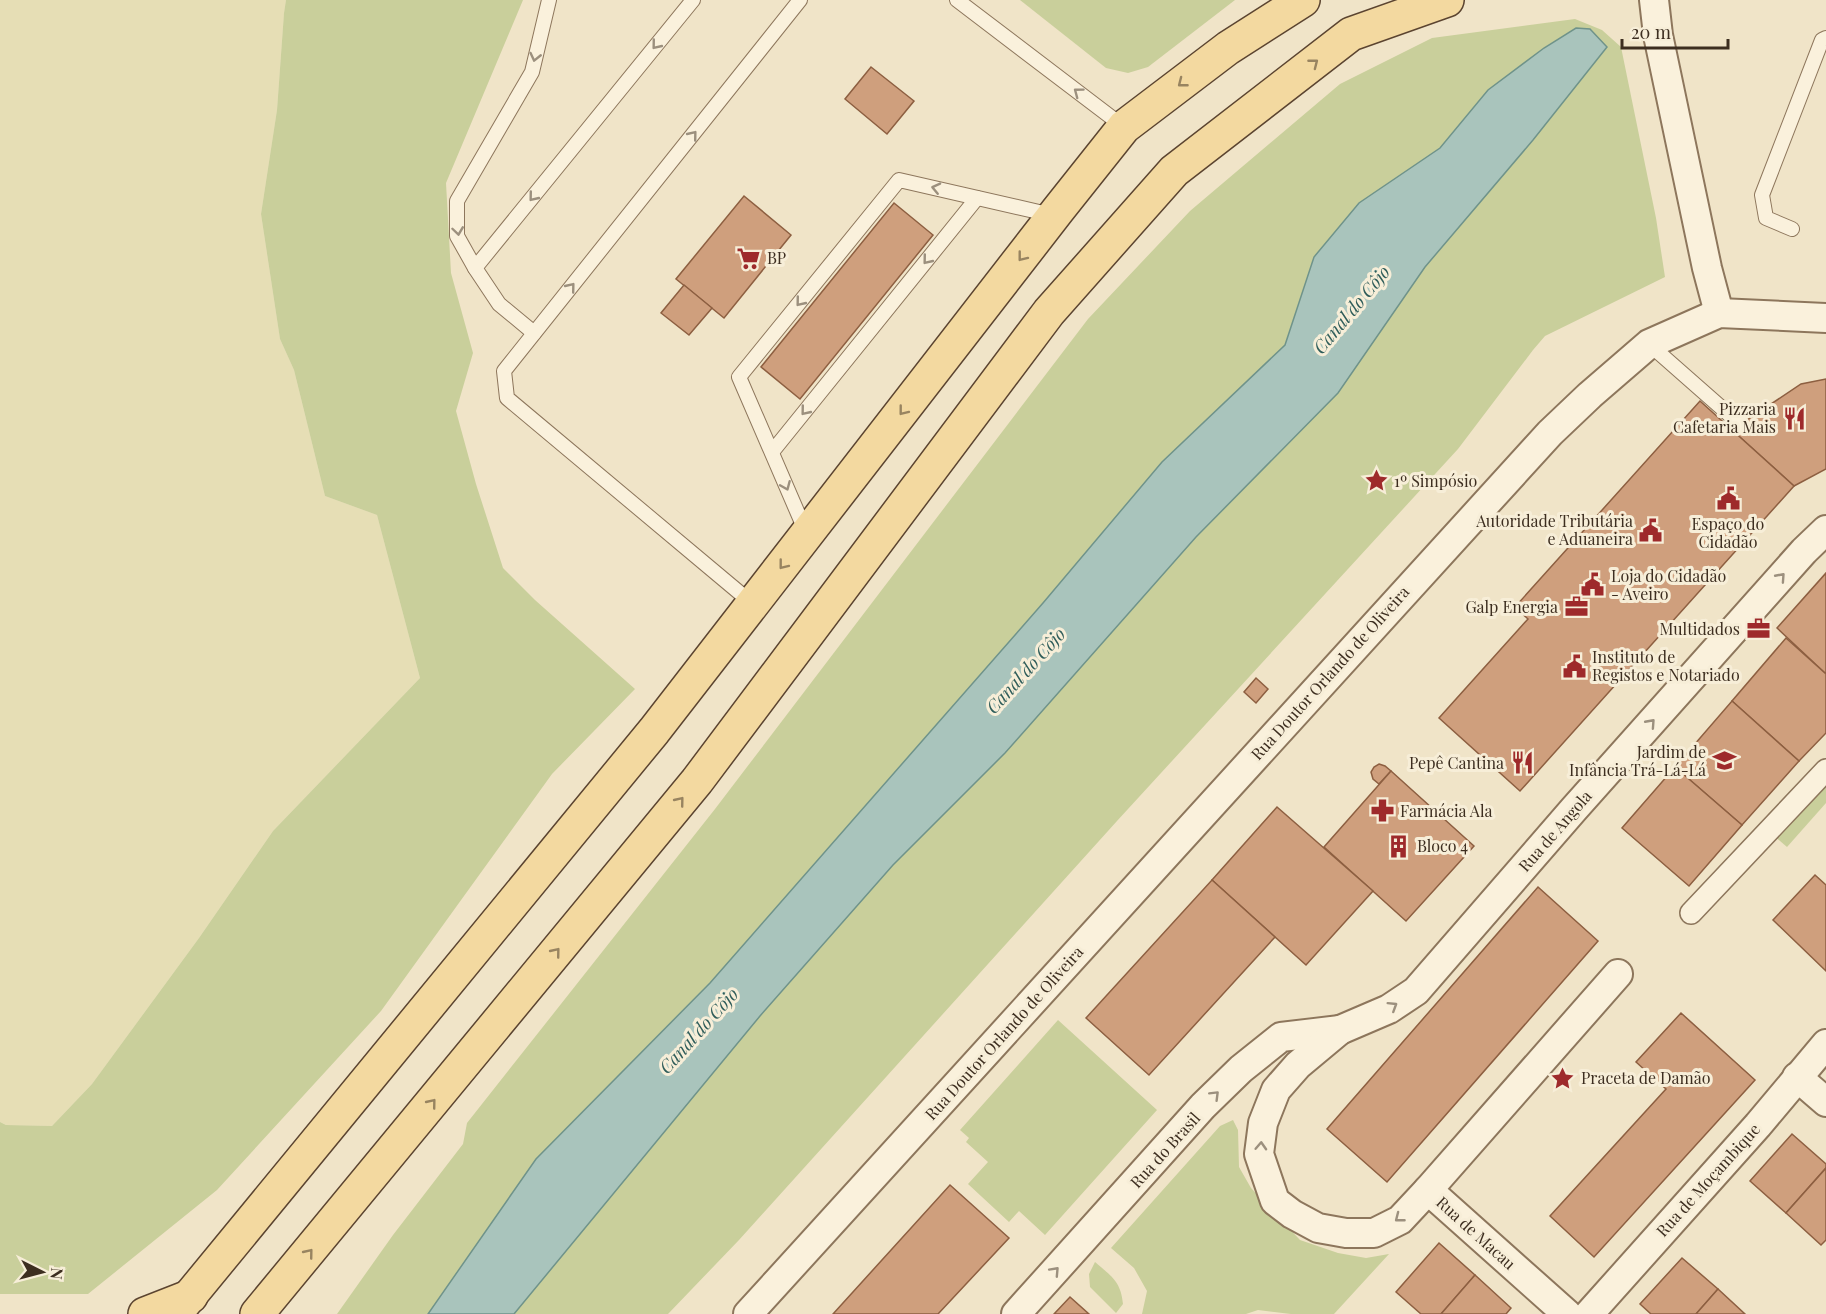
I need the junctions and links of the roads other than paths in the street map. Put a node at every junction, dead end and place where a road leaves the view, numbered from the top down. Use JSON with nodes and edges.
{"nodes":[{"id":1,"x":549,"y":0,"type":"edge"},
{"id":2,"x":693,"y":0,"type":"edge"},
{"id":3,"x":800,"y":0,"type":"edge"},
{"id":4,"x":957,"y":0,"type":"edge"},
{"id":5,"x":1303,"y":0,"type":"edge"},
{"id":6,"x":1447,"y":0,"type":"edge"},
{"id":7,"x":1654,"y":0,"type":"edge"},
{"id":8,"x":1826,"y":38,"type":"edge"},
{"id":9,"x":1124,"y":128,"type":"junction"},
{"id":10,"x":977,"y":198,"type":"junction"},
{"id":11,"x":1054,"y":215,"type":"junction"},
{"id":12,"x":1792,"y":229,"type":"dead end"},
{"id":13,"x":475,"y":268,"type":"junction"},
{"id":14,"x":1719,"y":313,"type":"junction"},
{"id":15,"x":1825,"y":316,"type":"edge"},
{"id":16,"x":534,"y":333,"type":"junction"},
{"id":17,"x":1649,"y":344,"type":"junction"},
{"id":18,"x":1740,"y":425,"type":"dead end"},
{"id":19,"x":772,"y":452,"type":"junction"},
{"id":20,"x":1826,"y":530,"type":"edge"},
{"id":21,"x":807,"y":534,"type":"junction"},
{"id":22,"x":753,"y":604,"type":"junction"},
{"id":23,"x":1826,"y":770,"type":"edge"},
{"id":24,"x":1691,"y":913,"type":"dead end"},
{"id":25,"x":1618,"y":974,"type":"dead end"},
{"id":26,"x":1340,"y":1030,"type":"junction"},
{"id":27,"x":1826,"y":1044,"type":"edge"},
{"id":28,"x":1797,"y":1077,"type":"junction"},
{"id":29,"x":1826,"y":1102,"type":"edge"},
{"id":30,"x":1428,"y":1190,"type":"junction"},
{"id":31,"x":285,"y":1283,"type":"junction"},
{"id":32,"x":183,"y":1305,"type":"edge"},
{"id":33,"x":145,"y":1314,"type":"edge"},
{"id":34,"x":257,"y":1314,"type":"edge"},
{"id":35,"x":275,"y":1314,"type":"edge"},
{"id":36,"x":748,"y":1314,"type":"edge"},
{"id":37,"x":1016,"y":1314,"type":"edge"},
{"id":38,"x":1567,"y":1314,"type":"edge"},
{"id":39,"x":1588,"y":1314,"type":"edge"}],
"edges":[{"from":1,"to":13,"type":"lane","one_way":true},
{"from":2,"to":13,"type":"lane","one_way":true},
{"from":16,"to":3,"type":"lane","one_way":true},
{"from":9,"to":4,"type":"lane","one_way":true},
{"from":5,"to":9,"type":"main road","one_way":true},
{"from":31,"to":6,"type":"main road","one_way":true},
{"from":7,"to":14,"type":"street"},
{"from":8,"to":12,"type":"lane"},
{"from":9,"to":11,"type":"main road"},
{"from":10,"to":11,"type":"lane"},
{"from":10,"to":19,"type":"lane","one_way":true},
{"from":10,"to":19,"type":"lane","one_way":true},
{"from":11,"to":21,"type":"main road","one_way":true},
{"from":13,"to":16,"type":"lane"},
{"from":14,"to":15,"type":"street","name":"Rua Doutor Orlando de Oliveira"},
{"from":14,"to":17,"type":"street","name":"Rua Doutor Orlando de Oliveira"},
{"from":16,"to":22,"type":"lane"},
{"from":17,"to":18,"type":"lane"},
{"from":17,"to":36,"type":"street","name":"Rua Doutor Orlando de Oliveira"},
{"from":19,"to":21,"type":"lane","one_way":true},
{"from":26,"to":20,"type":"street","name":"Rua de Angola","one_way":true},
{"from":21,"to":22,"type":"main road","one_way":true},
{"from":22,"to":32,"type":"main road"},
{"from":23,"to":24,"type":"street"},
{"from":25,"to":30,"type":"street"},
{"from":30,"to":26,"type":"street","name":"Rua de Macau","one_way":true},
{"from":37,"to":26,"type":"street","name":"Rua do Brasil","one_way":true},
{"from":27,"to":28,"type":"street","name":"Rua de Moçambique"},
{"from":28,"to":29,"type":"street"},
{"from":28,"to":39,"type":"street","name":"Rua de Moçambique"},
{"from":30,"to":38,"type":"street","name":"Rua de Macau"},
{"from":31,"to":34,"type":"main road"},
{"from":31,"to":35,"type":"main road"},
{"from":32,"to":33,"type":"main road"}]}
